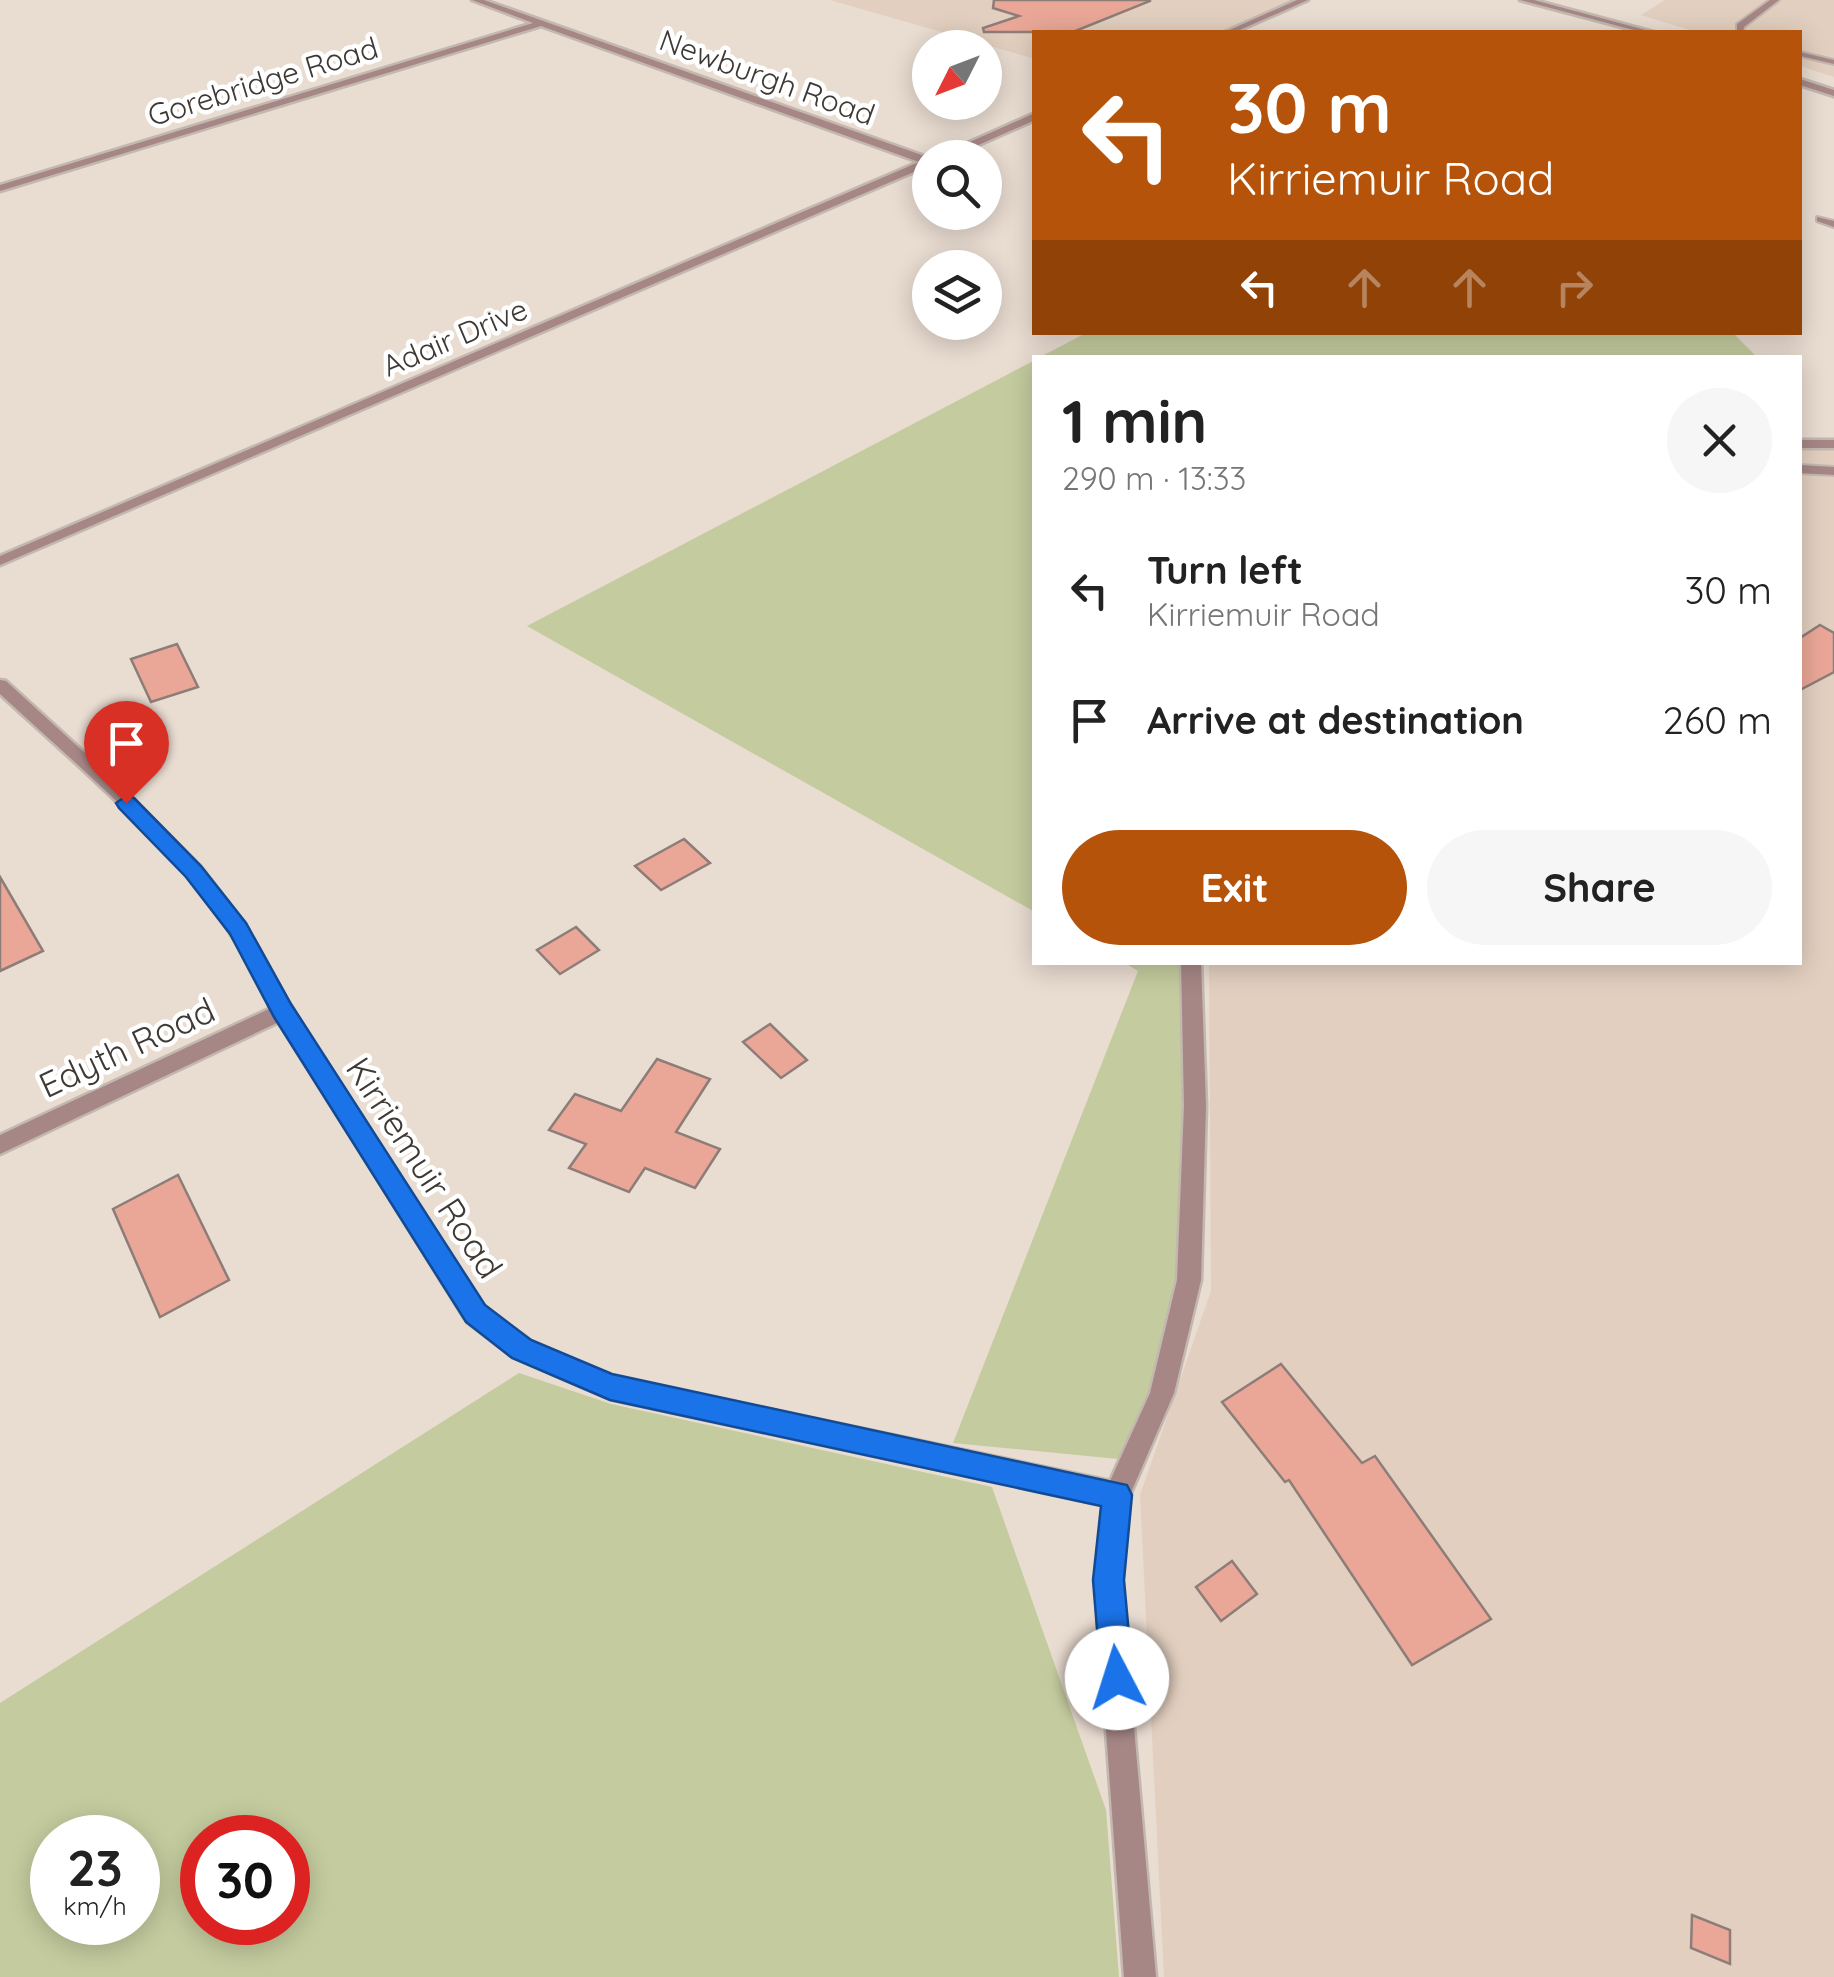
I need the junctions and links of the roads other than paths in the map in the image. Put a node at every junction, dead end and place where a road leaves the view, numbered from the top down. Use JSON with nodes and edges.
{"nodes":[{"id":1,"x":476,"y":0,"type":"edge"},
{"id":2,"x":1304,"y":0,"type":"edge"},
{"id":3,"x":1524,"y":0,"type":"edge"},
{"id":4,"x":1776,"y":0,"type":"edge"},
{"id":5,"x":540,"y":24,"type":"junction"},
{"id":6,"x":1234,"y":30,"type":"edge"},
{"id":7,"x":1641,"y":30,"type":"edge"},
{"id":8,"x":1740,"y":30,"type":"edge"},
{"id":9,"x":1802,"y":54,"type":"edge"},
{"id":10,"x":1834,"y":62,"type":"edge"},
{"id":11,"x":1802,"y":83,"type":"edge"},
{"id":12,"x":1834,"y":93,"type":"edge"},
{"id":13,"x":1032,"y":117,"type":"edge"},
{"id":14,"x":979,"y":140,"type":"edge"},
{"id":15,"x":912,"y":153,"type":"edge"},
{"id":16,"x":912,"y":169,"type":"edge"},
{"id":17,"x":0,"y":188,"type":"edge"},
{"id":18,"x":1820,"y":219,"type":"dead end"},
{"id":19,"x":1834,"y":224,"type":"edge"},
{"id":20,"x":1802,"y":444,"type":"edge"},
{"id":21,"x":1834,"y":444,"type":"edge"},
{"id":22,"x":1802,"y":468,"type":"edge"},
{"id":23,"x":1834,"y":471,"type":"edge"},
{"id":24,"x":0,"y":561,"type":"edge"},
{"id":25,"x":0,"y":684,"type":"edge"},
{"id":26,"x":1191,"y":965,"type":"edge"},
{"id":27,"x":282,"y":1011,"type":"junction"},
{"id":28,"x":0,"y":1145,"type":"edge"},
{"id":29,"x":1117,"y":1495,"type":"junction"},
{"id":30,"x":1140,"y":1977,"type":"edge"}],
"edges":[{"from":1,"to":5,"type":"street","name":"Newburgh Road"},
{"from":2,"to":6,"type":"street"},
{"from":3,"to":7,"type":"street"},
{"from":4,"to":8,"type":"lane"},
{"from":5,"to":15,"type":"street","name":"Newburgh Road"},
{"from":5,"to":17,"type":"street","name":"Gorebridge Road"},
{"from":9,"to":10,"type":"lane"},
{"from":11,"to":12,"type":"street"},
{"from":13,"to":14,"type":"street","name":"Adair Drive"},
{"from":16,"to":24,"type":"street","name":"Adair Drive"},
{"from":18,"to":19,"type":"lane"},
{"from":20,"to":21,"type":"street"},
{"from":22,"to":23,"type":"lane"},
{"from":25,"to":27,"type":"street","name":"Kirriemuir Road"},
{"from":26,"to":29,"type":"street"},
{"from":27,"to":28,"type":"street","name":"Edyth Road"},
{"from":27,"to":29,"type":"street","name":"Kirriemuir Road"},
{"from":29,"to":30,"type":"street"}]}
